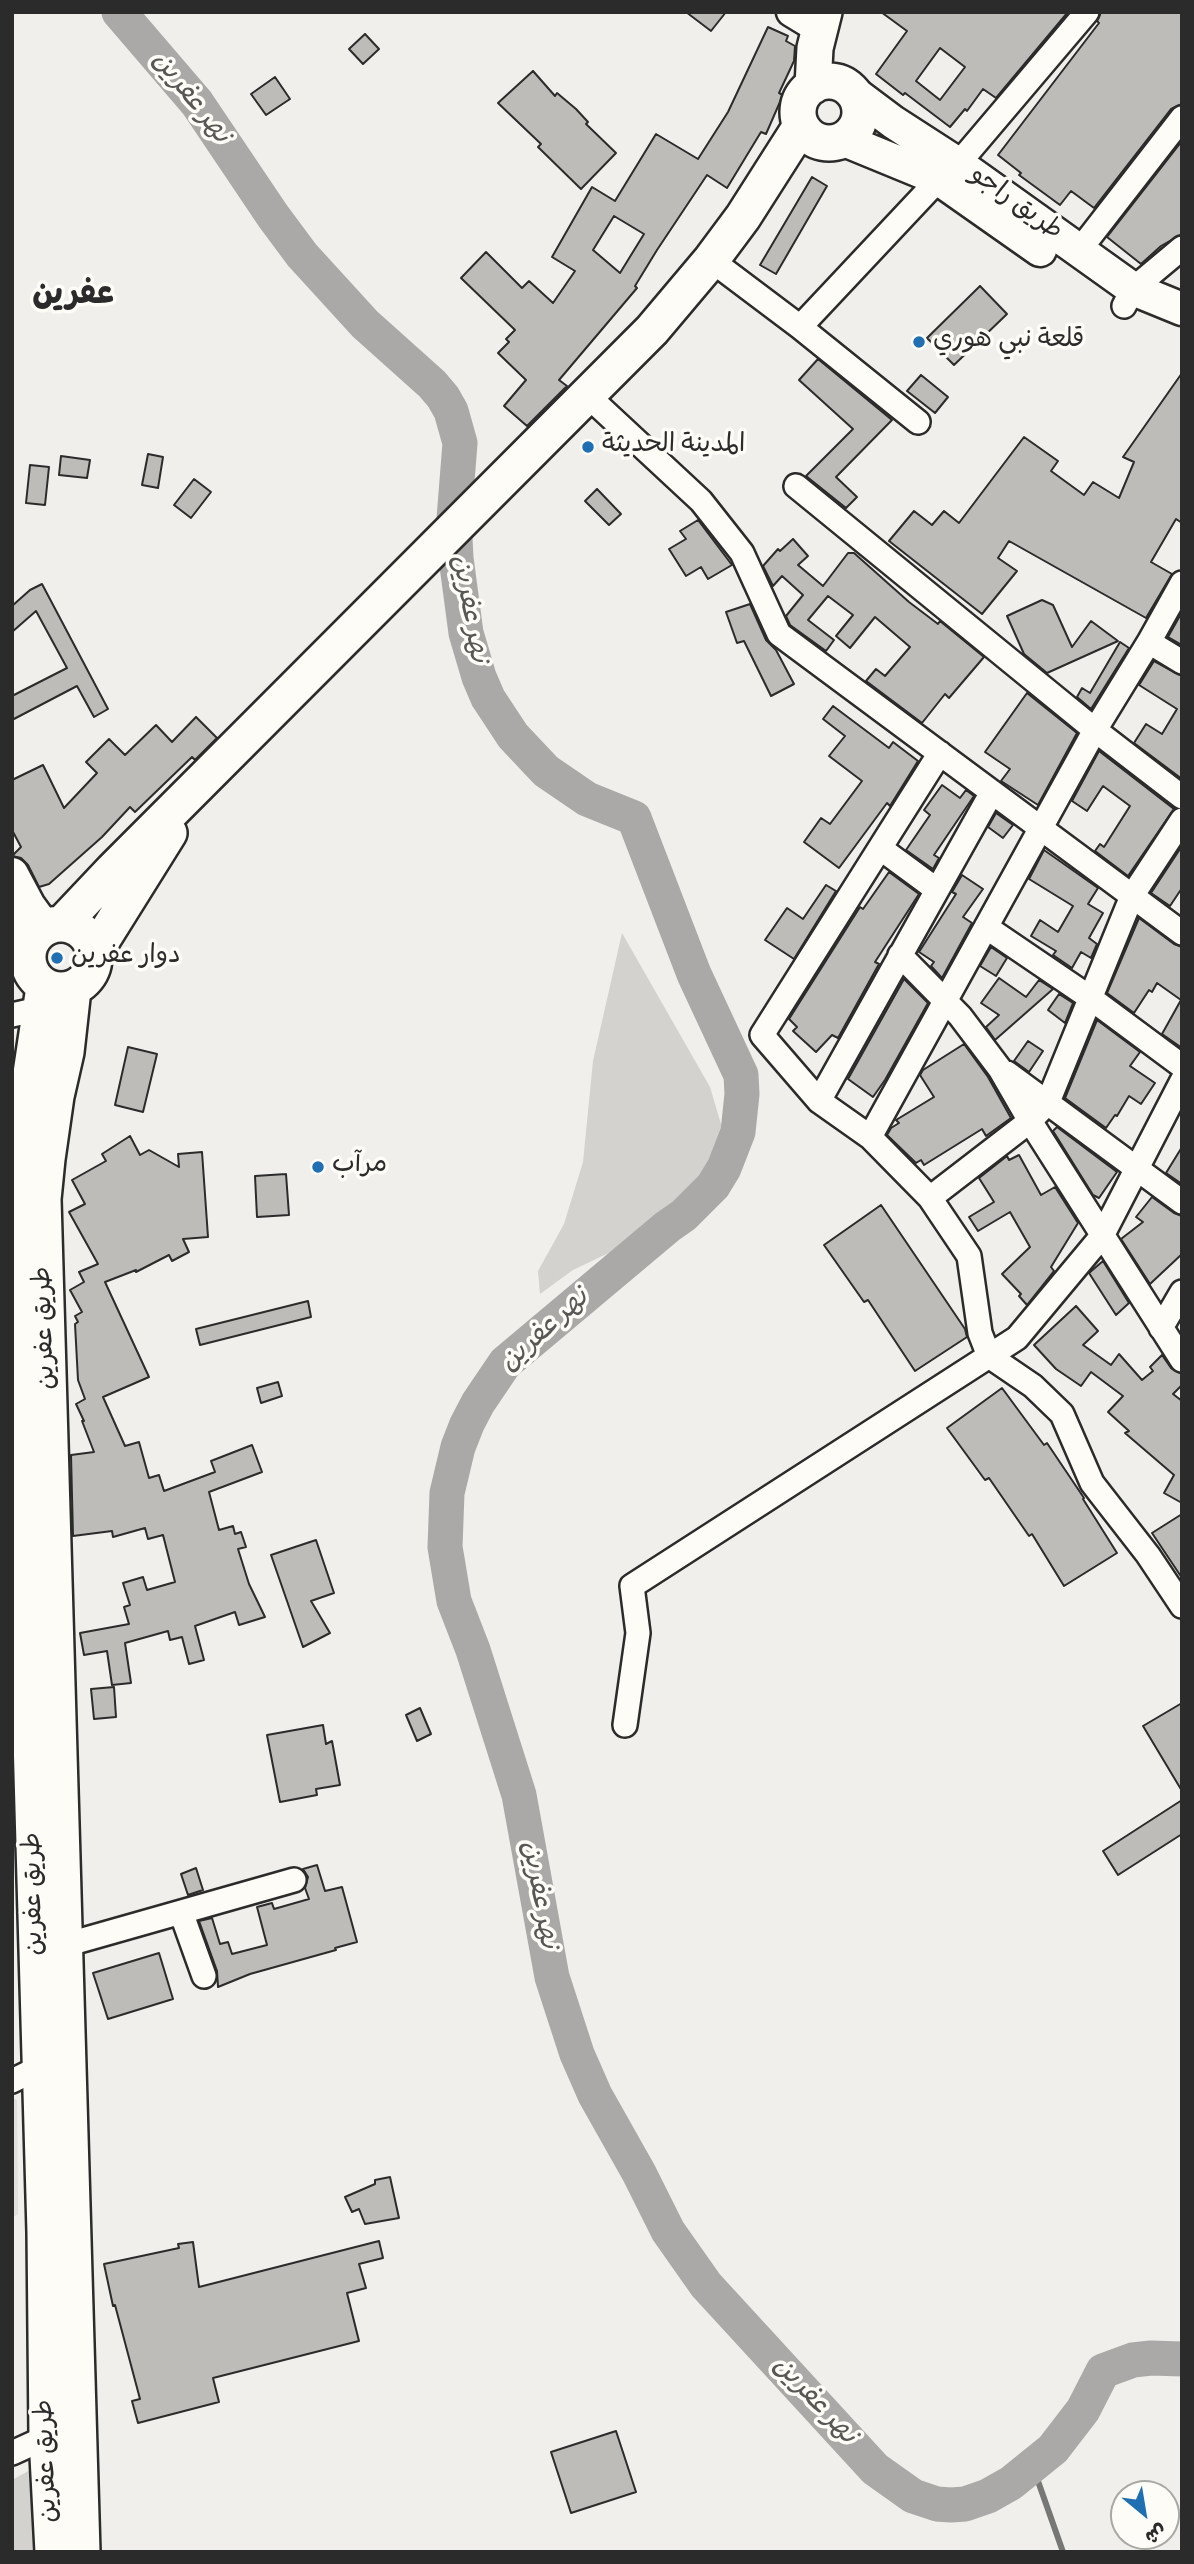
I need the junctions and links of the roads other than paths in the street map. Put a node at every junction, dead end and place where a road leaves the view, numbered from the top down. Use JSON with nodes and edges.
{"nodes":[{"id":1,"x":1087,"y":12,"type":"edge"},
{"id":2,"x":811,"y":18,"type":"edge"},
{"id":3,"x":813,"y":86,"type":"junction"},
{"id":4,"x":853,"y":92,"type":"junction"},
{"id":5,"x":1182,"y":118,"type":"edge"},
{"id":6,"x":801,"y":126,"type":"junction"},
{"id":7,"x":844,"y":140,"type":"junction"},
{"id":8,"x":949,"y":171,"type":"junction"},
{"id":9,"x":1182,"y":248,"type":"edge"},
{"id":10,"x":1078,"y":251,"type":"junction"},
{"id":11,"x":711,"y":260,"type":"junction"},
{"id":12,"x":1128,"y":297,"type":"junction"},
{"id":13,"x":1182,"y":309,"type":"edge"},
{"id":14,"x":800,"y":327,"type":"junction"},
{"id":15,"x":1182,"y":330,"type":"edge"},
{"id":16,"x":588,"y":396,"type":"junction"},
{"id":17,"x":918,"y":422,"type":"dead end"},
{"id":18,"x":796,"y":486,"type":"dead end"},
{"id":19,"x":1182,"y":583,"type":"edge"},
{"id":20,"x":1149,"y":642,"type":"junction"},
{"id":21,"x":1182,"y":662,"type":"edge"},
{"id":22,"x":1095,"y":730,"type":"junction"},
{"id":23,"x":940,"y":753,"type":"junction"},
{"id":24,"x":199,"y":786,"type":"junction"},
{"id":25,"x":992,"y":792,"type":"junction"},
{"id":26,"x":1182,"y":797,"type":"edge"},
{"id":27,"x":1182,"y":820,"type":"edge"},
{"id":28,"x":1040,"y":829,"type":"junction"},
{"id":29,"x":880,"y":848,"type":"junction"},
{"id":30,"x":12,"y":874,"type":"edge"},
{"id":31,"x":937,"y":890,"type":"junction"},
{"id":32,"x":1132,"y":896,"type":"junction"},
{"id":33,"x":40,"y":926,"type":"edge"},
{"id":34,"x":986,"y":927,"type":"junction"},
{"id":35,"x":1182,"y":933,"type":"edge"},
{"id":36,"x":94,"y":953,"type":"junction"},
{"id":37,"x":900,"y":955,"type":"junction"},
{"id":38,"x":40,"y":993,"type":"edge"},
{"id":39,"x":1089,"y":997,"type":"junction"},
{"id":40,"x":945,"y":1001,"type":"junction"},
{"id":41,"x":1182,"y":1066,"type":"edge"},
{"id":42,"x":1000,"y":1069,"type":"junction"},
{"id":43,"x":1182,"y":1081,"type":"edge"},
{"id":44,"x":819,"y":1101,"type":"junction"},
{"id":45,"x":1048,"y":1102,"type":"junction"},
{"id":46,"x":1030,"y":1121,"type":"junction"},
{"id":47,"x":870,"y":1137,"type":"junction"},
{"id":48,"x":15,"y":1153,"type":"edge"},
{"id":49,"x":1137,"y":1167,"type":"junction"},
{"id":50,"x":930,"y":1198,"type":"junction"},
{"id":51,"x":1182,"y":1202,"type":"edge"},
{"id":52,"x":1102,"y":1236,"type":"junction"},
{"id":53,"x":1182,"y":1292,"type":"edge"},
{"id":54,"x":1161,"y":1328,"type":"junction"},
{"id":55,"x":989,"y":1356,"type":"junction"},
{"id":56,"x":1182,"y":1360,"type":"edge"},
{"id":57,"x":18,"y":1495,"type":"edge"},
{"id":58,"x":1182,"y":1606,"type":"edge"},
{"id":59,"x":625,"y":1726,"type":"dead end"},
{"id":60,"x":294,"y":1880,"type":"dead end"},
{"id":61,"x":181,"y":1912,"type":"junction"},
{"id":62,"x":65,"y":1945,"type":"junction"},
{"id":63,"x":204,"y":1976,"type":"dead end"},
{"id":64,"x":26,"y":2074,"type":"edge"},
{"id":65,"x":63,"y":2442,"type":"junction"},
{"id":66,"x":12,"y":2453,"type":"edge"},
{"id":67,"x":53,"y":2552,"type":"edge"},
{"id":68,"x":82,"y":2552,"type":"edge"}],
"edges":[{"from":1,"to":8,"type":"street"},
{"from":2,"to":3,"type":"main road"},
{"from":3,"to":4,"type":"main road"},
{"from":3,"to":6,"type":"main road"},
{"from":4,"to":7,"type":"main road"},
{"from":4,"to":8,"type":"main road","name":"طريق راجو"},
{"from":5,"to":10,"type":"street"},
{"from":6,"to":7,"type":"main road"},
{"from":6,"to":11,"type":"main road"},
{"from":7,"to":8,"type":"main road","name":"طريق راجو"},
{"from":8,"to":10,"type":"main road","name":"طريق راجو"},
{"from":8,"to":12,"type":"main road","name":"طريق راجو"},
{"from":8,"to":14,"type":"street"},
{"from":9,"to":12,"type":"street"},
{"from":10,"to":12,"type":"main road","name":"طريق راجو"},
{"from":11,"to":14,"type":"street"},
{"from":11,"to":16,"type":"main road"},
{"from":12,"to":13,"type":"main road","name":"طريق راجو"},
{"from":12,"to":15,"type":"main road","name":"طريق راجو"},
{"from":14,"to":17,"type":"street"},
{"from":16,"to":23,"type":"street"},
{"from":16,"to":24,"type":"main road"},
{"from":18,"to":22,"type":"street"},
{"from":19,"to":20,"type":"street"},
{"from":20,"to":21,"type":"street"},
{"from":20,"to":22,"type":"street"},
{"from":22,"to":26,"type":"street"},
{"from":22,"to":28,"type":"street"},
{"from":23,"to":25,"type":"street"},
{"from":23,"to":29,"type":"street"},
{"from":24,"to":33,"type":"main road"},
{"from":24,"to":36,"type":"main road"},
{"from":25,"to":28,"type":"street"},
{"from":25,"to":31,"type":"street"},
{"from":27,"to":32,"type":"street"},
{"from":28,"to":32,"type":"street"},
{"from":28,"to":34,"type":"street"},
{"from":29,"to":31,"type":"street"},
{"from":29,"to":44,"type":"street"},
{"from":30,"to":33,"type":"main road"},
{"from":31,"to":37,"type":"street"},
{"from":32,"to":35,"type":"street"},
{"from":32,"to":39,"type":"street"},
{"from":33,"to":36,"type":"main road"},
{"from":33,"to":38,"type":"main road"},
{"from":34,"to":39,"type":"street"},
{"from":34,"to":40,"type":"street"},
{"from":36,"to":38,"type":"main road"},
{"from":37,"to":40,"type":"street"},
{"from":37,"to":44,"type":"street"},
{"from":38,"to":48,"type":"main road","name":"طريق عفرين"},
{"from":38,"to":62,"type":"main road","name":"طريق عفرين"},
{"from":39,"to":41,"type":"street"},
{"from":39,"to":45,"type":"street"},
{"from":40,"to":42,"type":"street"},
{"from":40,"to":47,"type":"street"},
{"from":42,"to":45,"type":"street"},
{"from":42,"to":46,"type":"street"},
{"from":43,"to":49,"type":"street"},
{"from":44,"to":47,"type":"street"},
{"from":45,"to":46,"type":"street"},
{"from":45,"to":49,"type":"street"},
{"from":46,"to":50,"type":"street"},
{"from":46,"to":52,"type":"street"},
{"from":47,"to":50,"type":"street"},
{"from":48,"to":57,"type":"main road","name":"طريق عفرين"},
{"from":49,"to":51,"type":"street"},
{"from":49,"to":52,"type":"street"},
{"from":50,"to":55,"type":"street"},
{"from":52,"to":54,"type":"street"},
{"from":52,"to":55,"type":"street"},
{"from":53,"to":54,"type":"street"},
{"from":54,"to":56,"type":"street"},
{"from":55,"to":58,"type":"street"},
{"from":55,"to":59,"type":"street"},
{"from":57,"to":64,"type":"main road","name":"طريق عفرين"},
{"from":60,"to":61,"type":"street"},
{"from":61,"to":62,"type":"street"},
{"from":61,"to":63,"type":"street"},
{"from":62,"to":65,"type":"main road","name":"طريق عفرين"},
{"from":64,"to":65,"type":"main road","name":"طريق عفرين"},
{"from":65,"to":66,"type":"street"},
{"from":65,"to":67,"type":"main road","name":"طريق عفرين"},
{"from":65,"to":68,"type":"main road","name":"طريق عفرين"}]}
